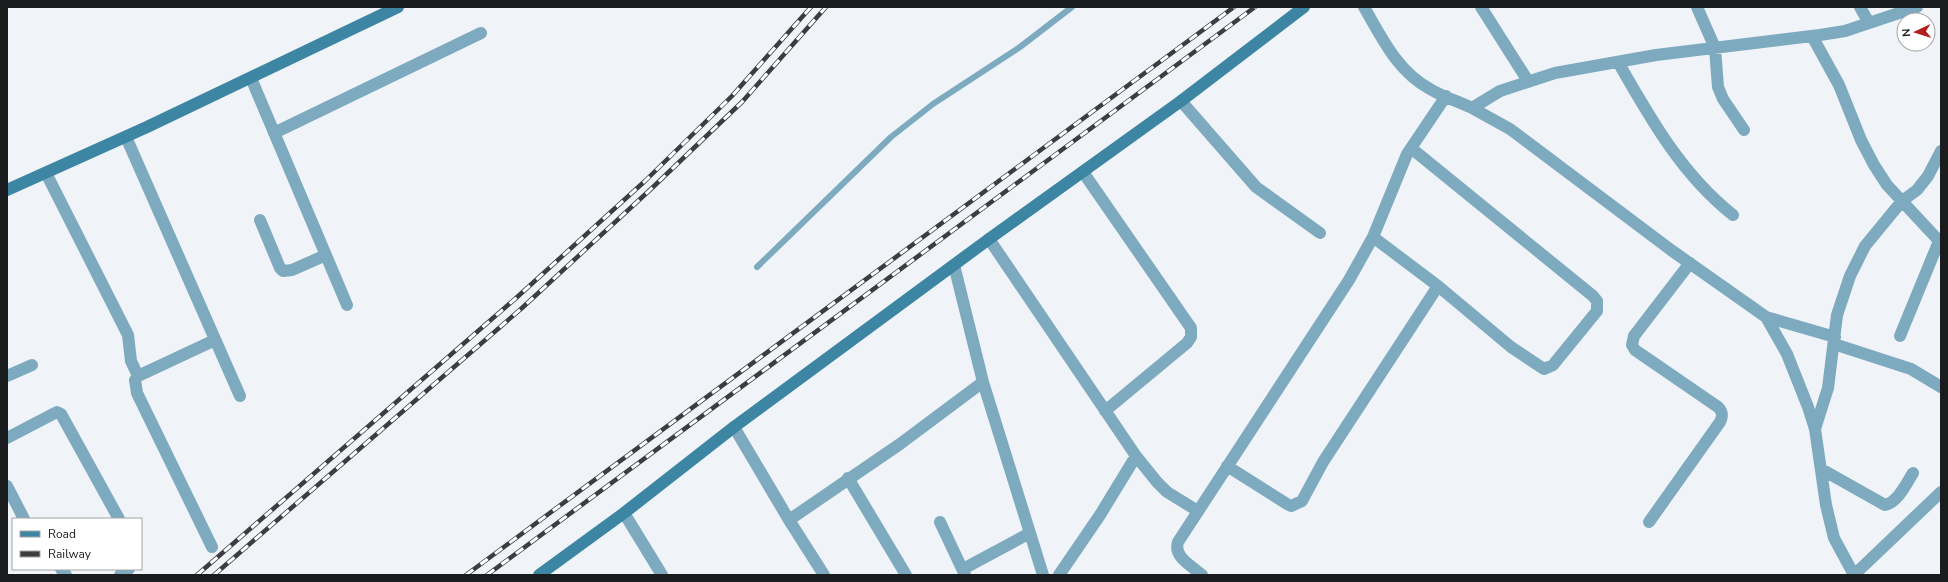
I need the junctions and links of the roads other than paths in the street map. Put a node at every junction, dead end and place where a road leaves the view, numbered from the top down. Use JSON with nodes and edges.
{"nodes":[{"id":1,"x":398,"y":7,"type":"edge"},
{"id":2,"x":1072,"y":7,"type":"edge"},
{"id":3,"x":1304,"y":7,"type":"edge"},
{"id":4,"x":1364,"y":7,"type":"edge"},
{"id":5,"x":1481,"y":7,"type":"edge"},
{"id":6,"x":1697,"y":7,"type":"edge"},
{"id":7,"x":1860,"y":7,"type":"edge"},
{"id":8,"x":1917,"y":7,"type":"edge"},
{"id":9,"x":1869,"y":23,"type":"junction"},
{"id":10,"x":481,"y":34,"type":"dead end"},
{"id":11,"x":1812,"y":36,"type":"junction"},
{"id":12,"x":1715,"y":48,"type":"junction"},
{"id":13,"x":1618,"y":62,"type":"junction"},
{"id":14,"x":251,"y":78,"type":"junction"},
{"id":15,"x":1528,"y":81,"type":"junction"},
{"id":16,"x":1446,"y":96,"type":"junction"},
{"id":17,"x":1181,"y":101,"type":"junction"},
{"id":18,"x":1472,"y":108,"type":"junction"},
{"id":19,"x":1744,"y":130,"type":"dead end"},
{"id":20,"x":274,"y":133,"type":"junction"},
{"id":21,"x":126,"y":137,"type":"junction"},
{"id":22,"x":1411,"y":148,"type":"junction"},
{"id":23,"x":1941,"y":151,"type":"edge"},
{"id":24,"x":1083,"y":172,"type":"junction"},
{"id":25,"x":46,"y":173,"type":"junction"},
{"id":26,"x":7,"y":190,"type":"edge"},
{"id":27,"x":1902,"y":201,"type":"junction"},
{"id":28,"x":1733,"y":215,"type":"dead end"},
{"id":29,"x":260,"y":220,"type":"dead end"},
{"id":30,"x":1320,"y":233,"type":"dead end"},
{"id":31,"x":1373,"y":237,"type":"junction"},
{"id":32,"x":989,"y":239,"type":"junction"},
{"id":33,"x":1940,"y":242,"type":"edge"},
{"id":34,"x":326,"y":255,"type":"junction"},
{"id":35,"x":1690,"y":263,"type":"junction"},
{"id":36,"x":954,"y":265,"type":"junction"},
{"id":37,"x":756,"y":267,"type":"dead end"},
{"id":38,"x":1438,"y":286,"type":"junction"},
{"id":39,"x":347,"y":305,"type":"dead end"},
{"id":40,"x":1766,"y":317,"type":"junction"},
{"id":41,"x":1900,"y":336,"type":"dead end"},
{"id":42,"x":215,"y":340,"type":"junction"},
{"id":43,"x":1834,"y":341,"type":"junction"},
{"id":44,"x":32,"y":365,"type":"dead end"},
{"id":45,"x":7,"y":376,"type":"edge"},
{"id":46,"x":138,"y":376,"type":"junction"},
{"id":47,"x":984,"y":382,"type":"junction"},
{"id":48,"x":1941,"y":387,"type":"edge"},
{"id":49,"x":240,"y":396,"type":"dead end"},
{"id":50,"x":1105,"y":412,"type":"junction"},
{"id":51,"x":734,"y":427,"type":"junction"},
{"id":52,"x":1815,"y":429,"type":"junction"},
{"id":53,"x":7,"y":438,"type":"edge"},
{"id":54,"x":1136,"y":456,"type":"junction"},
{"id":55,"x":1227,"y":466,"type":"junction"},
{"id":56,"x":1821,"y":469,"type":"junction"},
{"id":57,"x":1913,"y":473,"type":"dead end"},
{"id":58,"x":848,"y":478,"type":"junction"},
{"id":59,"x":7,"y":486,"type":"edge"},
{"id":60,"x":1941,"y":492,"type":"edge"},
{"id":61,"x":1198,"y":511,"type":"junction"},
{"id":62,"x":624,"y":514,"type":"junction"},
{"id":63,"x":23,"y":518,"type":"edge"},
{"id":64,"x":118,"y":518,"type":"edge"},
{"id":65,"x":789,"y":520,"type":"junction"},
{"id":66,"x":940,"y":522,"type":"dead end"},
{"id":67,"x":1649,"y":522,"type":"dead end"},
{"id":68,"x":1030,"y":533,"type":"junction"},
{"id":69,"x":212,"y":547,"type":"dead end"},
{"id":70,"x":964,"y":572,"type":"edge"},
{"id":71,"x":540,"y":575,"type":"edge"},
{"id":72,"x":662,"y":575,"type":"edge"},
{"id":73,"x":824,"y":575,"type":"edge"},
{"id":74,"x":906,"y":575,"type":"edge"},
{"id":75,"x":1043,"y":575,"type":"edge"},
{"id":76,"x":1059,"y":575,"type":"edge"},
{"id":77,"x":1202,"y":575,"type":"edge"},
{"id":78,"x":1854,"y":575,"type":"edge"}],
"edges":[{"from":1,"to":14,"type":"main road"},
{"from":2,"to":37,"type":"lane"},
{"from":3,"to":17,"type":"main road"},
{"from":4,"to":16,"type":"street"},
{"from":5,"to":15,"type":"street"},
{"from":6,"to":12,"type":"street"},
{"from":7,"to":9,"type":"street"},
{"from":8,"to":9,"type":"street"},
{"from":9,"to":11,"type":"street"},
{"from":10,"to":20,"type":"street"},
{"from":11,"to":12,"type":"street"},
{"from":11,"to":27,"type":"street"},
{"from":12,"to":13,"type":"street"},
{"from":12,"to":19,"type":"street"},
{"from":13,"to":15,"type":"street"},
{"from":13,"to":28,"type":"street"},
{"from":14,"to":20,"type":"street"},
{"from":14,"to":21,"type":"main road"},
{"from":15,"to":18,"type":"street"},
{"from":16,"to":18,"type":"street"},
{"from":16,"to":22,"type":"street"},
{"from":17,"to":24,"type":"main road"},
{"from":17,"to":30,"type":"street"},
{"from":18,"to":35,"type":"street"},
{"from":20,"to":34,"type":"street"},
{"from":21,"to":25,"type":"main road"},
{"from":21,"to":42,"type":"street"},
{"from":22,"to":31,"type":"street"},
{"from":22,"to":38,"type":"street"},
{"from":23,"to":27,"type":"street"},
{"from":24,"to":32,"type":"main road"},
{"from":24,"to":50,"type":"street"},
{"from":25,"to":26,"type":"main road"},
{"from":25,"to":46,"type":"street"},
{"from":27,"to":33,"type":"street"},
{"from":27,"to":43,"type":"street"},
{"from":29,"to":34,"type":"street"},
{"from":31,"to":38,"type":"street"},
{"from":31,"to":55,"type":"street"},
{"from":32,"to":36,"type":"main road"},
{"from":32,"to":50,"type":"street"},
{"from":33,"to":41,"type":"street"},
{"from":34,"to":39,"type":"street"},
{"from":35,"to":40,"type":"street"},
{"from":35,"to":67,"type":"street"},
{"from":36,"to":47,"type":"street"},
{"from":36,"to":51,"type":"main road"},
{"from":38,"to":55,"type":"street"},
{"from":40,"to":43,"type":"street"},
{"from":40,"to":52,"type":"street"},
{"from":42,"to":46,"type":"street"},
{"from":42,"to":49,"type":"street"},
{"from":43,"to":48,"type":"street"},
{"from":43,"to":52,"type":"street"},
{"from":44,"to":45,"type":"street"},
{"from":46,"to":69,"type":"street"},
{"from":47,"to":58,"type":"street"},
{"from":47,"to":68,"type":"street"},
{"from":50,"to":54,"type":"street"},
{"from":51,"to":62,"type":"main road"},
{"from":51,"to":65,"type":"street"},
{"from":52,"to":56,"type":"street"},
{"from":53,"to":64,"type":"street"},
{"from":54,"to":61,"type":"street"},
{"from":54,"to":76,"type":"street"},
{"from":55,"to":61,"type":"street"},
{"from":56,"to":57,"type":"street"},
{"from":56,"to":78,"type":"street"},
{"from":58,"to":65,"type":"street"},
{"from":58,"to":74,"type":"street"},
{"from":59,"to":63,"type":"street"},
{"from":60,"to":78,"type":"street"},
{"from":61,"to":77,"type":"street"},
{"from":62,"to":71,"type":"main road"},
{"from":62,"to":72,"type":"street"},
{"from":65,"to":73,"type":"street"},
{"from":66,"to":70,"type":"street"},
{"from":68,"to":70,"type":"street"},
{"from":68,"to":75,"type":"street"}]}
